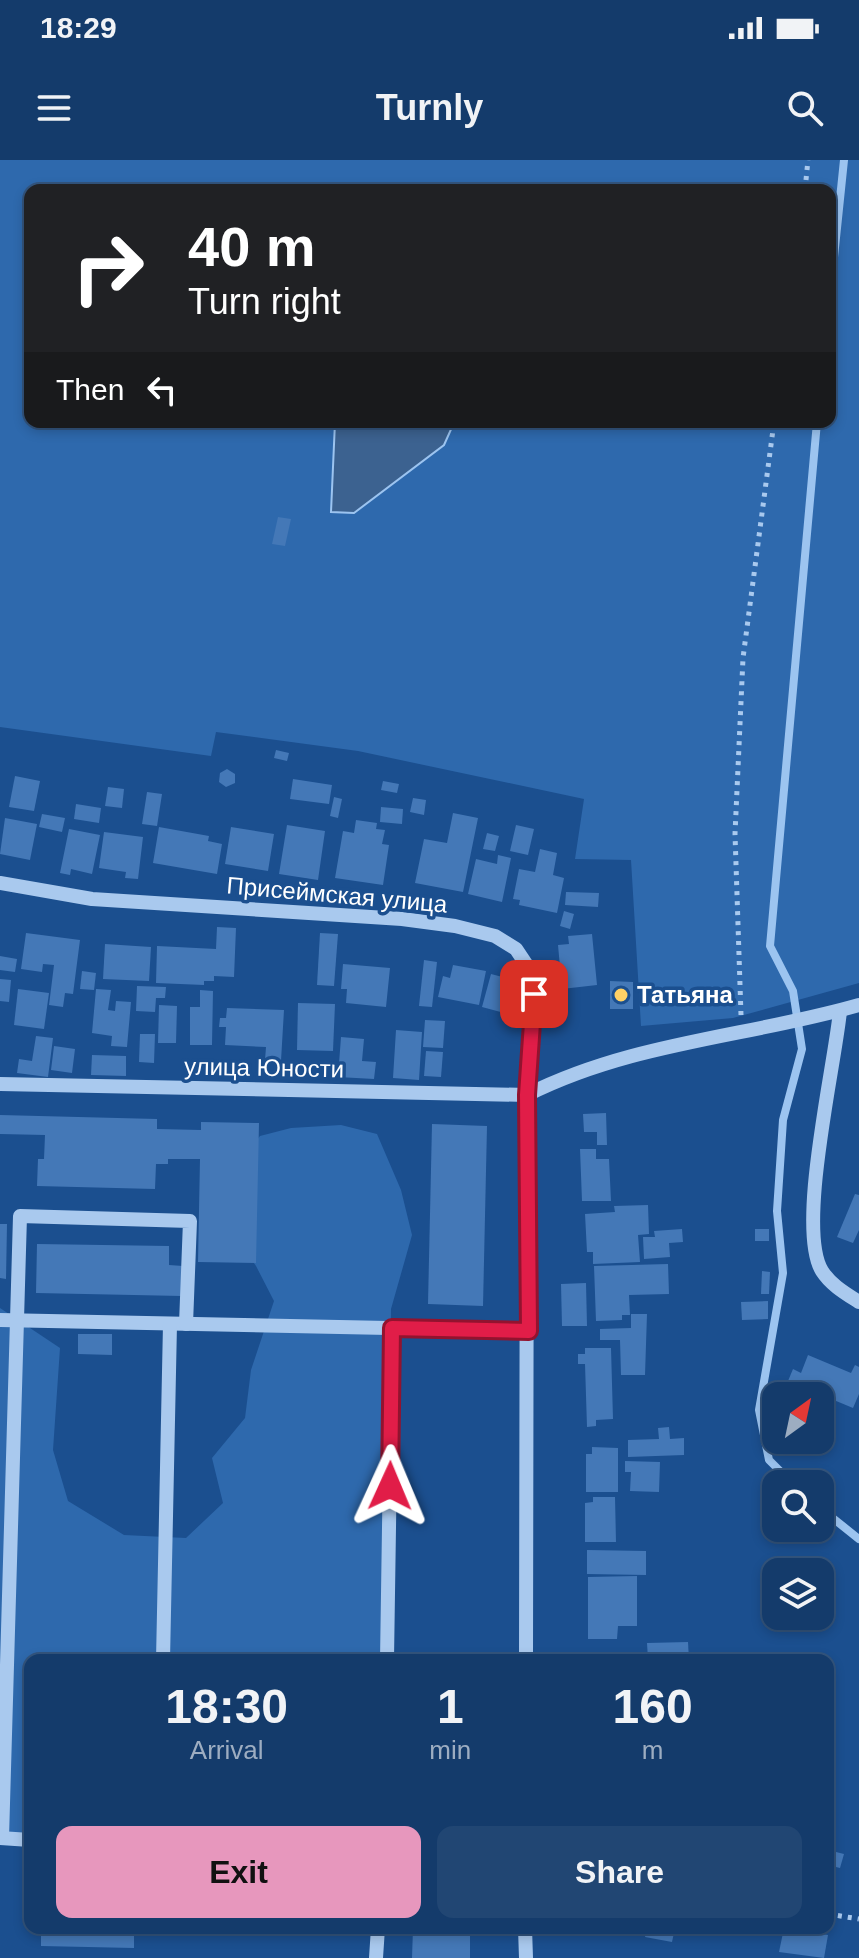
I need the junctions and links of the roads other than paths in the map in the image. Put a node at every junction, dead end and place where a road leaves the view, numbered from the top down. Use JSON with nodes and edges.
{"nodes":[{"id":1,"x":0,"y":883,"type":"edge"},
{"id":2,"x":859,"y":1005,"type":"edge"},
{"id":3,"x":840,"y":1011,"type":"junction"},
{"id":4,"x":0,"y":1084,"type":"edge"},
{"id":5,"x":527,"y":1095,"type":"junction"},
{"id":6,"x":859,"y":1302,"type":"edge"},
{"id":7,"x":0,"y":1320,"type":"edge"},
{"id":8,"x":18,"y":1320,"type":"junction"},
{"id":9,"x":178,"y":1324,"type":"junction"},
{"id":10,"x":392,"y":1328,"type":"junction"},
{"id":11,"x":529,"y":1331,"type":"junction"},
{"id":12,"x":163,"y":1654,"type":"edge"},
{"id":13,"x":387,"y":1654,"type":"edge"},
{"id":14,"x":526,"y":1654,"type":"edge"},
{"id":15,"x":1,"y":1838,"type":"edge"},
{"id":16,"x":24,"y":1840,"type":"edge"},
{"id":17,"x":378,"y":1934,"type":"edge"},
{"id":18,"x":525,"y":1934,"type":"edge"},
{"id":19,"x":376,"y":1958,"type":"edge"},
{"id":20,"x":526,"y":1958,"type":"edge"}],
"edges":[{"from":1,"to":5,"type":"street","name":"Присеймская улица"},
{"from":2,"to":3,"type":"street"},
{"from":3,"to":5,"type":"street"},
{"from":3,"to":6,"type":"street"},
{"from":4,"to":5,"type":"street","name":"улица Юности"},
{"from":5,"to":11,"type":"street","name":"Присеймская улица"},
{"from":7,"to":8,"type":"street"},
{"from":8,"to":9,"type":"street"},
{"from":8,"to":9,"type":"street"},
{"from":8,"to":15,"type":"street"},
{"from":9,"to":10,"type":"street"},
{"from":9,"to":12,"type":"street"},
{"from":10,"to":11,"type":"street"},
{"from":10,"to":13,"type":"street"},
{"from":11,"to":14,"type":"street","name":"Присеймская улица"},
{"from":15,"to":16,"type":"street"},
{"from":17,"to":19,"type":"street"},
{"from":18,"to":20,"type":"street"}]}
